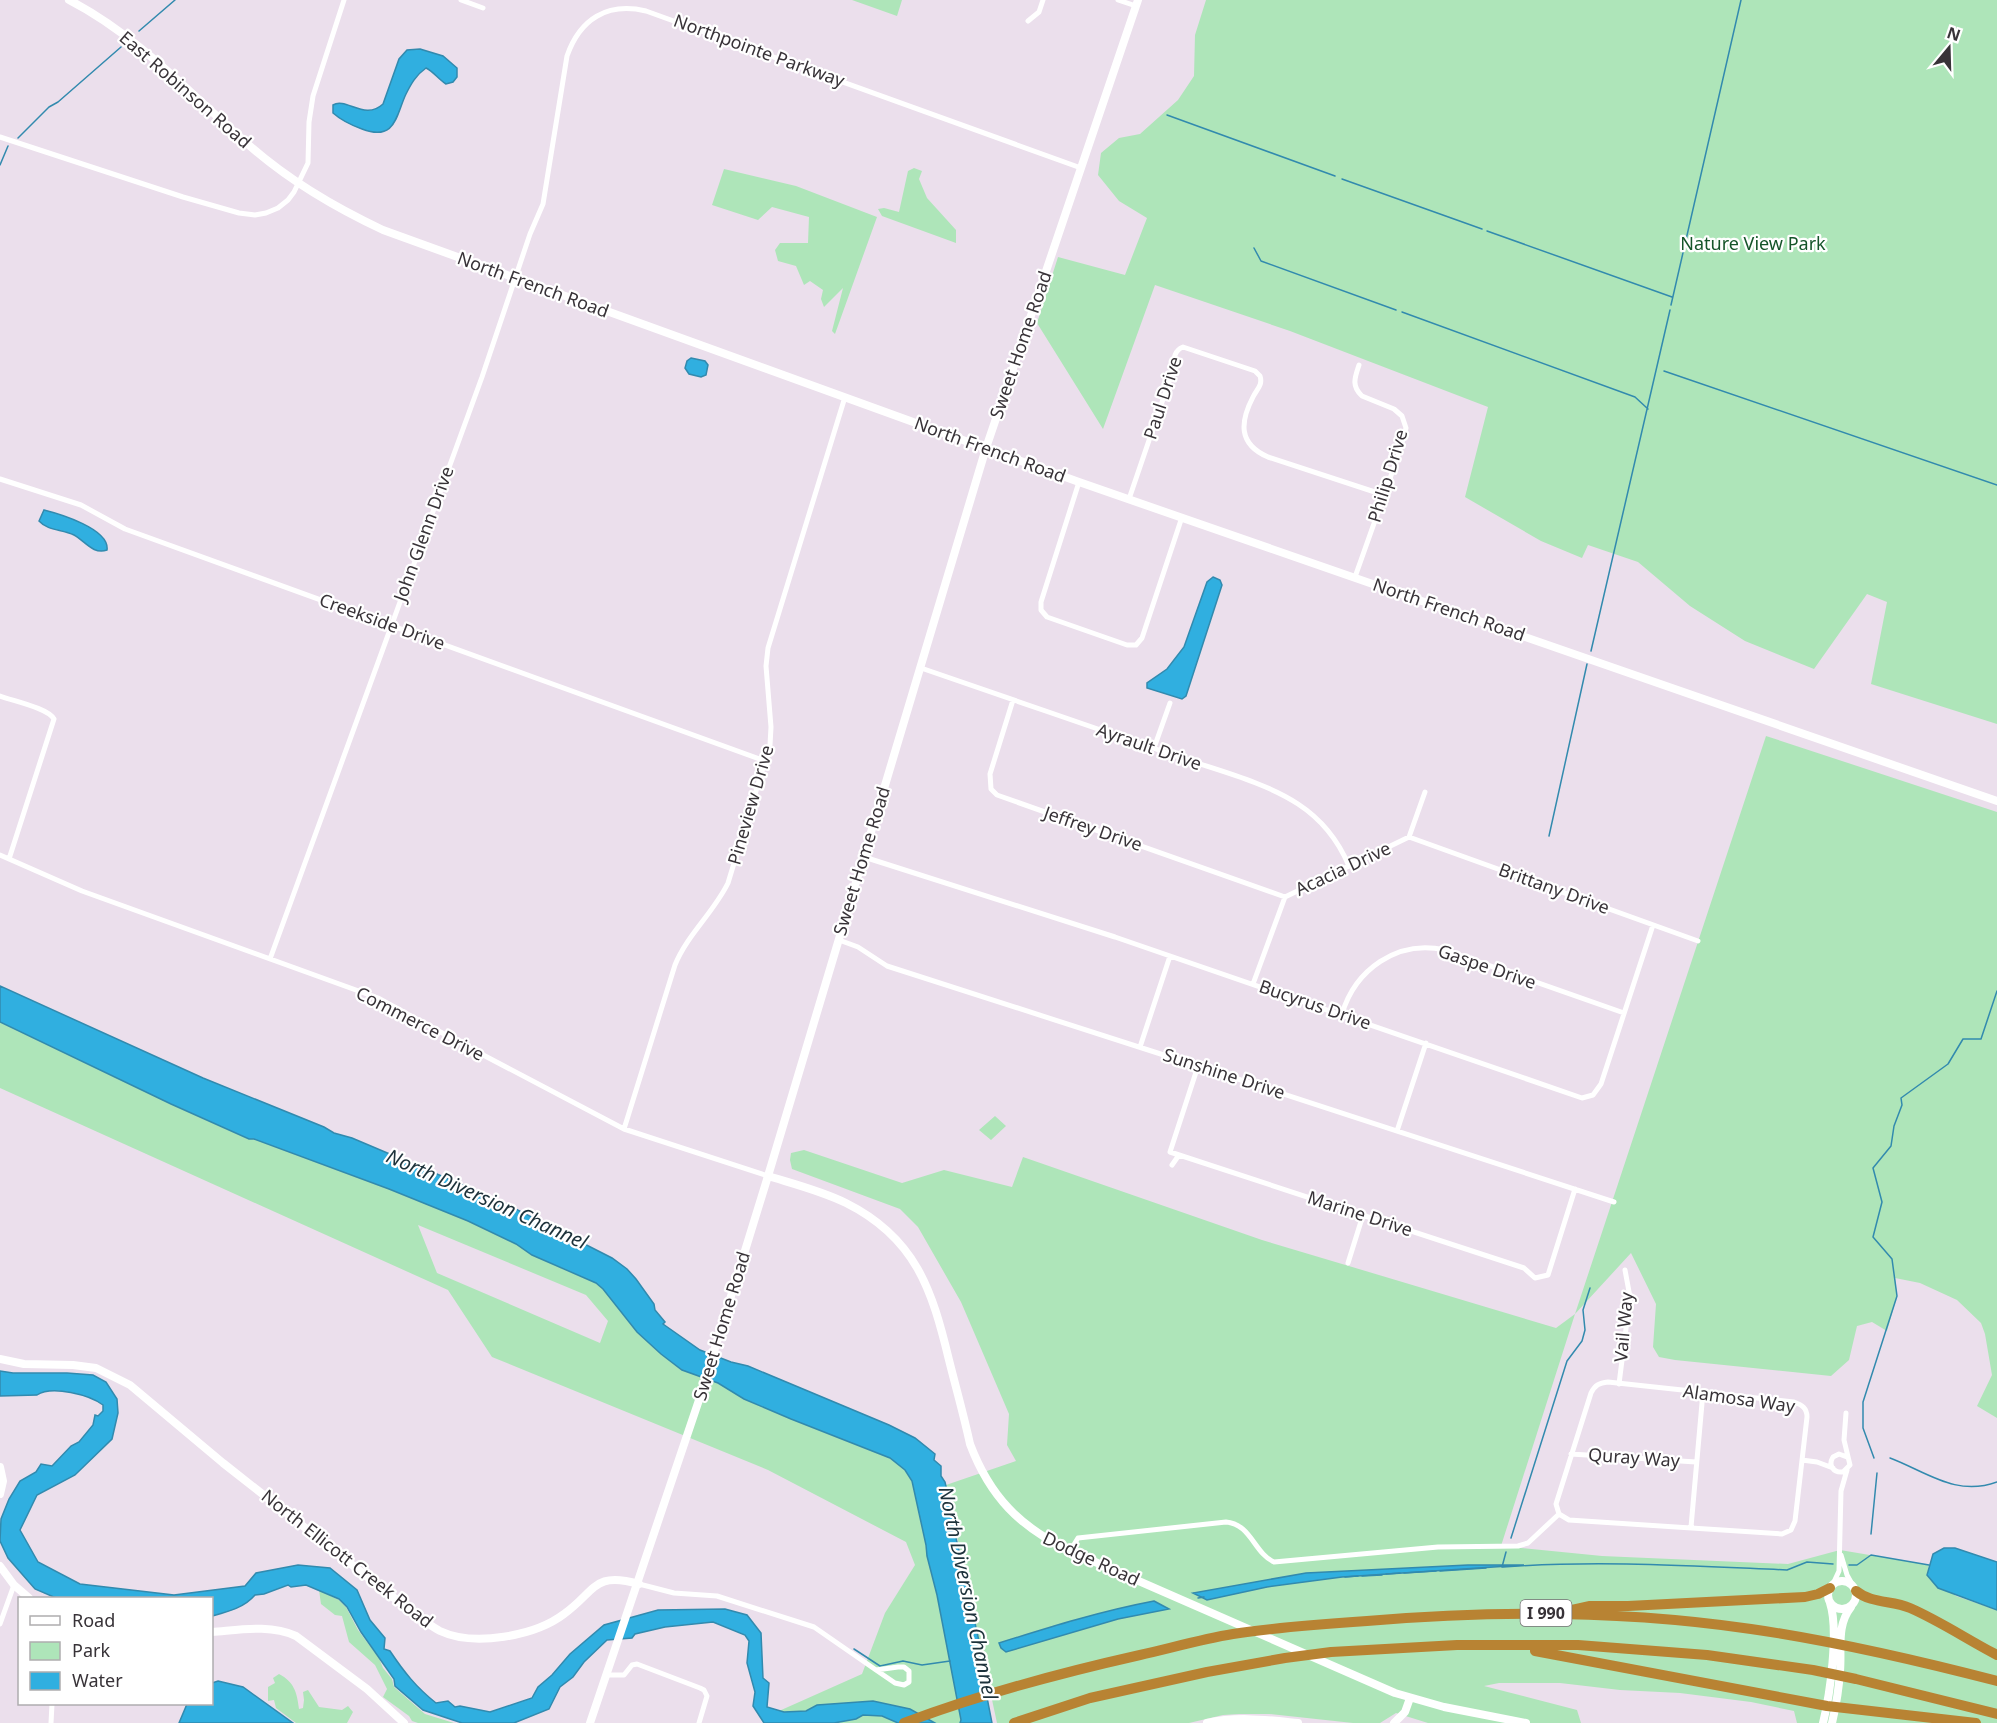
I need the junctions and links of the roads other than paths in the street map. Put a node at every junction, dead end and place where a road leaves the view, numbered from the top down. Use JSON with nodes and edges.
{"nodes":[{"id":1,"x":69,"y":0,"type":"edge"},
{"id":2,"x":344,"y":0,"type":"edge"},
{"id":3,"x":461,"y":0,"type":"edge"},
{"id":4,"x":1043,"y":0,"type":"edge"},
{"id":5,"x":1118,"y":0,"type":"edge"},
{"id":6,"x":1137,"y":3,"type":"edge"},
{"id":7,"x":483,"y":8,"type":"dead end"},
{"id":8,"x":1028,"y":21,"type":"dead end"},
{"id":9,"x":0,"y":137,"type":"edge"},
{"id":10,"x":1081,"y":168,"type":"junction"},
{"id":11,"x":299,"y":183,"type":"junction"},
{"id":12,"x":515,"y":278,"type":"junction"},
{"id":13,"x":1359,"y":365,"type":"dead end"},
{"id":14,"x":844,"y":397,"type":"junction"},
{"id":15,"x":986,"y":448,"type":"junction"},
{"id":16,"x":0,"y":479,"type":"edge"},
{"id":17,"x":1079,"y":482,"type":"junction"},
{"id":18,"x":1384,"y":495,"type":"junction"},
{"id":19,"x":1129,"y":499,"type":"junction"},
{"id":20,"x":1182,"y":517,"type":"junction"},
{"id":21,"x":1355,"y":577,"type":"junction"},
{"id":22,"x":391,"y":625,"type":"junction"},
{"id":23,"x":921,"y":668,"type":"junction"},
{"id":24,"x":0,"y":696,"type":"edge"},
{"id":25,"x":1013,"y":700,"type":"junction"},
{"id":26,"x":1170,"y":703,"type":"dead end"},
{"id":27,"x":1154,"y":748,"type":"junction"},
{"id":28,"x":765,"y":761,"type":"junction"},
{"id":29,"x":1425,"y":792,"type":"dead end"},
{"id":30,"x":1997,"y":801,"type":"edge"},
{"id":31,"x":1409,"y":837,"type":"junction"},
{"id":32,"x":0,"y":855,"type":"edge"},
{"id":33,"x":864,"y":857,"type":"junction"},
{"id":34,"x":9,"y":859,"type":"junction"},
{"id":35,"x":1349,"y":866,"type":"junction"},
{"id":36,"x":1285,"y":897,"type":"junction"},
{"id":37,"x":1653,"y":925,"type":"junction"},
{"id":38,"x":839,"y":940,"type":"junction"},
{"id":39,"x":1698,"y":941,"type":"dead end"},
{"id":40,"x":1170,"y":956,"type":"junction"},
{"id":41,"x":270,"y":959,"type":"junction"},
{"id":42,"x":1253,"y":984,"type":"junction"},
{"id":43,"x":1624,"y":1013,"type":"junction"},
{"id":44,"x":1342,"y":1014,"type":"junction"},
{"id":45,"x":1426,"y":1043,"type":"junction"},
{"id":46,"x":1140,"y":1047,"type":"junction"},
{"id":47,"x":1198,"y":1065,"type":"junction"},
{"id":48,"x":624,"y":1129,"type":"junction"},
{"id":49,"x":1397,"y":1131,"type":"junction"},
{"id":50,"x":1179,"y":1155,"type":"junction"},
{"id":51,"x":1172,"y":1165,"type":"dead end"},
{"id":52,"x":768,"y":1176,"type":"junction"},
{"id":53,"x":1575,"y":1189,"type":"junction"},
{"id":54,"x":1614,"y":1202,"type":"dead end"},
{"id":55,"x":1363,"y":1215,"type":"junction"},
{"id":56,"x":1348,"y":1263,"type":"dead end"},
{"id":57,"x":1625,"y":1270,"type":"dead end"},
{"id":58,"x":0,"y":1359,"type":"edge"},
{"id":59,"x":1619,"y":1384,"type":"junction"},
{"id":60,"x":1703,"y":1392,"type":"junction"},
{"id":61,"x":1846,"y":1413,"type":"dead end"},
{"id":62,"x":1844,"y":1440,"type":"junction"},
{"id":63,"x":1571,"y":1454,"type":"junction"},
{"id":64,"x":1835,"y":1456,"type":"junction"},
{"id":65,"x":1847,"y":1457,"type":"junction"},
{"id":66,"x":1802,"y":1460,"type":"junction"},
{"id":67,"x":1696,"y":1462,"type":"junction"},
{"id":68,"x":1817,"y":1462,"type":"junction"},
{"id":69,"x":0,"y":1467,"type":"edge"},
{"id":70,"x":1833,"y":1469,"type":"junction"},
{"id":71,"x":1847,"y":1470,"type":"junction"},
{"id":72,"x":1841,"y":1491,"type":"junction"},
{"id":73,"x":0,"y":1494,"type":"edge"},
{"id":74,"x":1559,"y":1514,"type":"junction"},
{"id":75,"x":1691,"y":1527,"type":"junction"},
{"id":76,"x":1840,"y":1550,"type":"junction"},
{"id":77,"x":1070,"y":1551,"type":"junction"},
{"id":78,"x":0,"y":1566,"type":"edge"},
{"id":79,"x":639,"y":1584,"type":"junction"},
{"id":80,"x":14,"y":1585,"type":"junction"},
{"id":81,"x":1832,"y":1586,"type":"junction"},
{"id":82,"x":1854,"y":1588,"type":"junction"},
{"id":83,"x":27,"y":1597,"type":"edge"},
{"id":84,"x":1830,"y":1603,"type":"junction"},
{"id":85,"x":1851,"y":1607,"type":"junction"},
{"id":86,"x":1554,"y":1613,"type":"junction"},
{"id":87,"x":0,"y":1624,"type":"edge"},
{"id":88,"x":213,"y":1632,"type":"edge"},
{"id":89,"x":1508,"y":1646,"type":"junction"},
{"id":90,"x":1997,"y":1655,"type":"edge"},
{"id":91,"x":876,"y":1670,"type":"junction"},
{"id":92,"x":607,"y":1675,"type":"junction"},
{"id":93,"x":1997,"y":1681,"type":"edge"},
{"id":94,"x":1410,"y":1698,"type":"junction"},
{"id":95,"x":51,"y":1705,"type":"edge"},
{"id":96,"x":1831,"y":1706,"type":"junction"},
{"id":97,"x":1997,"y":1714,"type":"edge"},
{"id":98,"x":51,"y":1723,"type":"edge"},
{"id":99,"x":404,"y":1723,"type":"edge"},
{"id":100,"x":590,"y":1723,"type":"edge"},
{"id":101,"x":699,"y":1723,"type":"edge"},
{"id":102,"x":904,"y":1723,"type":"edge"},
{"id":103,"x":1014,"y":1723,"type":"edge"},
{"id":104,"x":1207,"y":1723,"type":"edge"},
{"id":105,"x":1298,"y":1723,"type":"edge"},
{"id":106,"x":1394,"y":1723,"type":"edge"},
{"id":107,"x":1526,"y":1723,"type":"edge"},
{"id":108,"x":1823,"y":1723,"type":"edge"},
{"id":109,"x":1832,"y":1723,"type":"edge"},
{"id":110,"x":1976,"y":1723,"type":"edge"}],
"edges":[{"from":1,"to":11,"type":"main road","name":"East Robinson Road"},
{"from":2,"to":11,"type":"street"},
{"from":3,"to":7,"type":"street"},
{"from":4,"to":8,"type":"street"},
{"from":5,"to":6,"type":"street"},
{"from":6,"to":10,"type":"main road","name":"Sweet Home Road"},
{"from":9,"to":11,"type":"street"},
{"from":10,"to":12,"type":"street","name":"Northpointe Parkway"},
{"from":10,"to":15,"type":"main road","name":"Sweet Home Road"},
{"from":11,"to":12,"type":"main road","name":"North French Road"},
{"from":12,"to":14,"type":"main road","name":"North French Road"},
{"from":12,"to":22,"type":"street","name":"John Glenn Drive"},
{"from":13,"to":18,"type":"street","name":"Philip Drive"},
{"from":14,"to":15,"type":"main road","name":"North French Road"},
{"from":14,"to":28,"type":"street","name":"Pineview Drive"},
{"from":15,"to":17,"type":"main road","name":"North French Road"},
{"from":15,"to":23,"type":"main road","name":"Sweet Home Road"},
{"from":16,"to":22,"type":"street","name":"Creekside Drive"},
{"from":17,"to":19,"type":"main road","name":"North French Road"},
{"from":17,"to":20,"type":"street"},
{"from":18,"to":19,"type":"street","name":"Paul Drive"},
{"from":18,"to":21,"type":"street","name":"Philip Drive"},
{"from":19,"to":20,"type":"main road","name":"North French Road"},
{"from":20,"to":21,"type":"main road","name":"North French Road"},
{"from":21,"to":30,"type":"main road","name":"North French Road"},
{"from":22,"to":28,"type":"street","name":"Creekside Drive"},
{"from":22,"to":41,"type":"street","name":"John Glenn Drive"},
{"from":23,"to":25,"type":"street","name":"Ayrault Drive"},
{"from":23,"to":33,"type":"main road","name":"Sweet Home Road"},
{"from":24,"to":34,"type":"street"},
{"from":25,"to":27,"type":"street","name":"Ayrault Drive"},
{"from":25,"to":36,"type":"street","name":"Jeffrey Drive"},
{"from":26,"to":27,"type":"street"},
{"from":27,"to":35,"type":"street","name":"Ayrault Drive"},
{"from":28,"to":48,"type":"street","name":"Pineview Drive"},
{"from":29,"to":31,"type":"street","name":"Acacia Drive"},
{"from":31,"to":35,"type":"street","name":"Acacia Drive"},
{"from":31,"to":37,"type":"street","name":"Brittany Drive"},
{"from":32,"to":34,"type":"street","name":"Commerce Drive"},
{"from":33,"to":38,"type":"main road","name":"Sweet Home Road"},
{"from":33,"to":40,"type":"street","name":"Bucyrus Drive"},
{"from":34,"to":41,"type":"street","name":"Commerce Drive"},
{"from":35,"to":36,"type":"street","name":"Acacia Drive"},
{"from":36,"to":42,"type":"street","name":"Acacia Drive"},
{"from":37,"to":39,"type":"street","name":"Brittany Drive"},
{"from":37,"to":43,"type":"street","name":"Bucyrus Drive"},
{"from":38,"to":46,"type":"street","name":"Sunshine Drive"},
{"from":38,"to":52,"type":"main road","name":"Sweet Home Road"},
{"from":40,"to":42,"type":"street","name":"Bucyrus Drive"},
{"from":40,"to":46,"type":"street"},
{"from":41,"to":48,"type":"street","name":"Commerce Drive"},
{"from":42,"to":44,"type":"street","name":"Bucyrus Drive"},
{"from":43,"to":44,"type":"street","name":"Gaspe Drive"},
{"from":43,"to":45,"type":"street","name":"Bucyrus Drive"},
{"from":44,"to":45,"type":"street","name":"Bucyrus Drive"},
{"from":45,"to":49,"type":"street"},
{"from":46,"to":47,"type":"street","name":"Sunshine Drive"},
{"from":47,"to":49,"type":"street","name":"Sunshine Drive"},
{"from":47,"to":50,"type":"street"},
{"from":48,"to":52,"type":"street","name":"Commerce Drive"},
{"from":49,"to":53,"type":"street","name":"Sunshine Drive"},
{"from":50,"to":51,"type":"street"},
{"from":50,"to":55,"type":"street","name":"Marine Drive"},
{"from":52,"to":77,"type":"main road","name":"Dodge Road"},
{"from":52,"to":79,"type":"main road","name":"Sweet Home Road"},
{"from":53,"to":54,"type":"street","name":"Sunshine Drive"},
{"from":53,"to":55,"type":"street","name":"Marine Drive"},
{"from":55,"to":56,"type":"street"},
{"from":57,"to":59,"type":"street","name":"Vail Way"},
{"from":58,"to":79,"type":"main road","name":"North Ellicott Creek Road"},
{"from":59,"to":60,"type":"street","name":"Alamosa Way"},
{"from":59,"to":63,"type":"street","name":"Alamosa Way"},
{"from":60,"to":66,"type":"street","name":"Alamosa Way"},
{"from":60,"to":67,"type":"street"},
{"from":61,"to":62,"type":"street"},
{"from":62,"to":64,"type":"street"},
{"from":62,"to":65,"type":"street"},
{"from":63,"to":67,"type":"street","name":"Quray Way"},
{"from":63,"to":74,"type":"street","name":"Alamosa Way"},
{"from":64,"to":65,"type":"street"},
{"from":64,"to":68,"type":"street"},
{"from":64,"to":70,"type":"street"},
{"from":65,"to":71,"type":"street"},
{"from":66,"to":68,"type":"street"},
{"from":66,"to":75,"type":"street","name":"Alamosa Way"},
{"from":67,"to":75,"type":"street"},
{"from":68,"to":70,"type":"street"},
{"from":69,"to":73,"type":"main road"},
{"from":70,"to":71,"type":"street"},
{"from":70,"to":72,"type":"street"},
{"from":71,"to":72,"type":"street"},
{"from":72,"to":76,"type":"street"},
{"from":74,"to":75,"type":"street","name":"Alamosa Way"},
{"from":74,"to":77,"type":"street"},
{"from":76,"to":81,"type":"street"},
{"from":76,"to":82,"type":"street"},
{"from":77,"to":94,"type":"main road","name":"Dodge Road"},
{"from":78,"to":80,"type":"main road"},
{"from":79,"to":91,"type":"street","name":"North Ellicott Creek Road"},
{"from":79,"to":92,"type":"main road","name":"Sweet Home Road"},
{"from":80,"to":83,"type":"main road"},
{"from":80,"to":87,"type":"street"},
{"from":81,"to":82,"type":"main road"},
{"from":81,"to":84,"type":"main road"},
{"from":81,"to":86,"type":"highway"},
{"from":82,"to":85,"type":"main road"},
{"from":82,"to":90,"type":"highway"},
{"from":84,"to":85,"type":"main road"},
{"from":84,"to":96,"type":"main road"},
{"from":85,"to":96,"type":"main road"},
{"from":86,"to":93,"type":"highway","number":"I 990"},
{"from":86,"to":102,"type":"highway","number":"I 990"},
{"from":88,"to":99,"type":"main road"},
{"from":89,"to":96,"type":"highway"},
{"from":89,"to":97,"type":"highway","number":"I 990"},
{"from":89,"to":103,"type":"highway","number":"I 990"},
{"from":91,"to":91,"type":"street","name":"North Ellicott Creek Road"},
{"from":92,"to":100,"type":"main road","name":"Sweet Home Road"},
{"from":92,"to":101,"type":"street"},
{"from":94,"to":106,"type":"main road"},
{"from":94,"to":107,"type":"main road","name":"Dodge Road"},
{"from":95,"to":98,"type":"street"},
{"from":96,"to":108,"type":"main road"},
{"from":96,"to":109,"type":"main road"},
{"from":96,"to":110,"type":"highway"},
{"from":104,"to":105,"type":"main road"}]}
